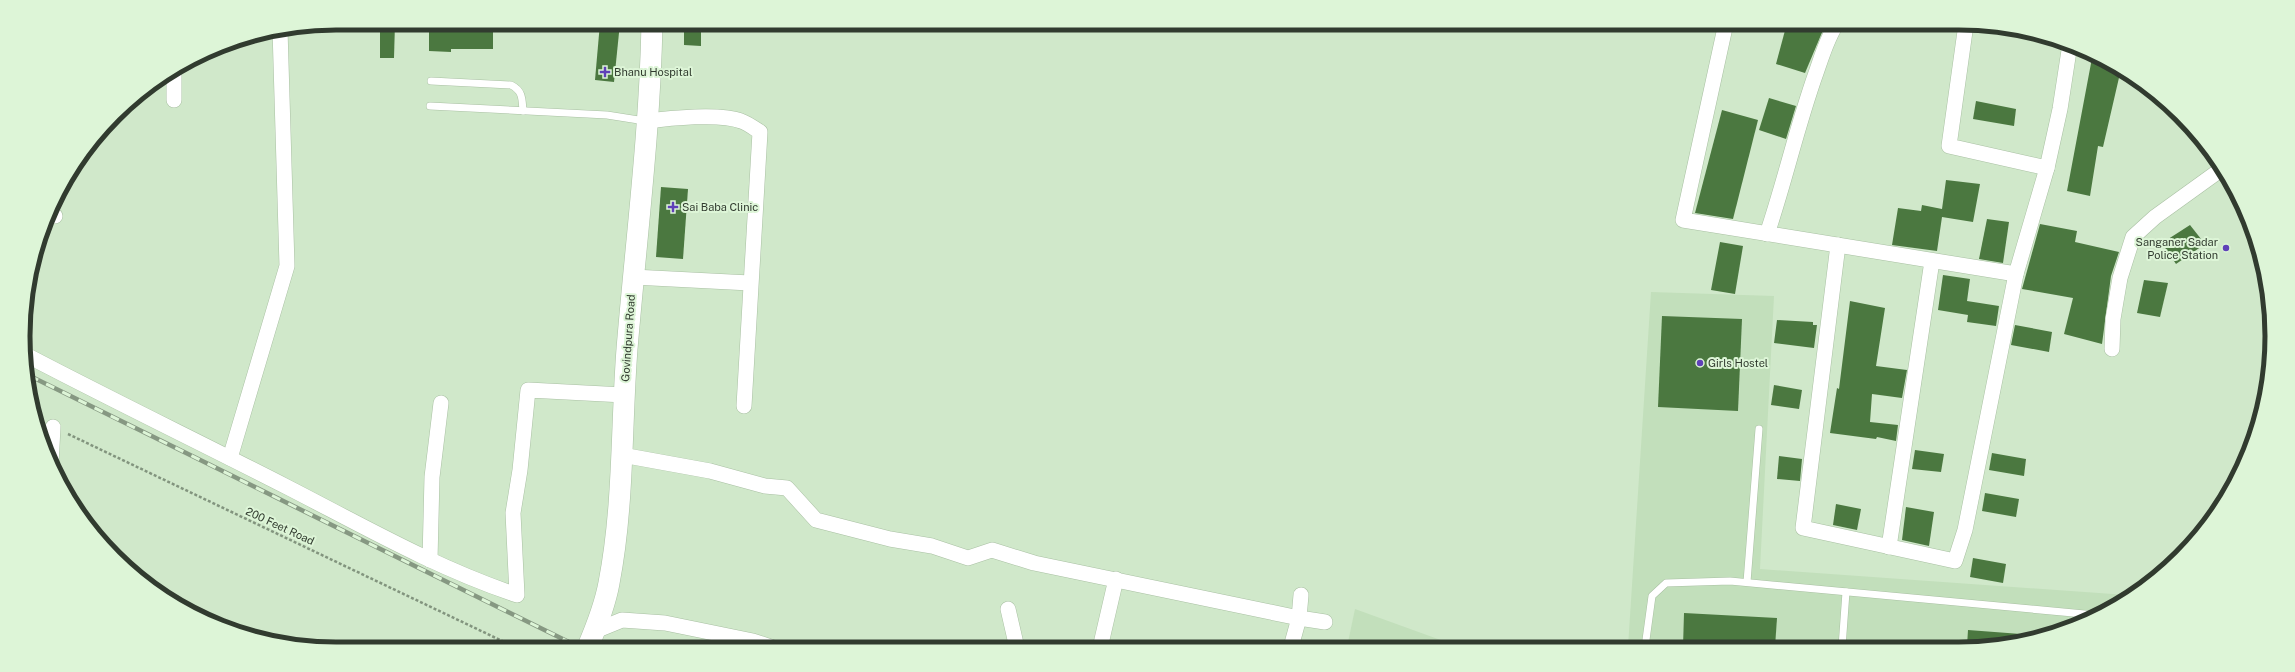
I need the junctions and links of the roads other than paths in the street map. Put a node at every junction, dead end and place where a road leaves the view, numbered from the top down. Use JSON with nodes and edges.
{"nodes":[{"id":1,"x":652,"y":30,"type":"edge"},
{"id":2,"x":1724,"y":30,"type":"edge"},
{"id":3,"x":1833,"y":30,"type":"edge"},
{"id":4,"x":1965,"y":30,"type":"edge"},
{"id":5,"x":280,"y":35,"type":"edge"},
{"id":6,"x":2069,"y":50,"type":"edge"},
{"id":7,"x":174,"y":77,"type":"edge"},
{"id":8,"x":431,"y":81,"type":"dead end"},
{"id":9,"x":174,"y":100,"type":"dead end"},
{"id":10,"x":430,"y":106,"type":"dead end"},
{"id":11,"x":523,"y":111,"type":"junction"},
{"id":12,"x":647,"y":121,"type":"junction"},
{"id":13,"x":2047,"y":168,"type":"junction"},
{"id":14,"x":2217,"y":172,"type":"edge"},
{"id":15,"x":1767,"y":234,"type":"junction"},
{"id":16,"x":1838,"y":245,"type":"junction"},
{"id":17,"x":1932,"y":260,"type":"junction"},
{"id":18,"x":2016,"y":274,"type":"junction"},
{"id":19,"x":633,"y":277,"type":"junction"},
{"id":20,"x":750,"y":283,"type":"junction"},
{"id":21,"x":2112,"y":349,"type":"dead end"},
{"id":22,"x":31,"y":358,"type":"edge"},
{"id":23,"x":624,"y":395,"type":"junction"},
{"id":24,"x":441,"y":403,"type":"dead end"},
{"id":25,"x":744,"y":406,"type":"dead end"},
{"id":26,"x":53,"y":427,"type":"road end"},
{"id":27,"x":1759,"y":429,"type":"dead end"},
{"id":28,"x":52,"y":451,"type":"edge"},
{"id":29,"x":622,"y":455,"type":"junction"},
{"id":30,"x":230,"y":458,"type":"junction"},
{"id":31,"x":1889,"y":548,"type":"junction"},
{"id":32,"x":430,"y":560,"type":"junction"},
{"id":33,"x":1116,"y":579,"type":"junction"},
{"id":34,"x":1747,"y":582,"type":"junction"},
{"id":35,"x":1846,"y":592,"type":"junction"},
{"id":36,"x":1301,"y":595,"type":"dead end"},
{"id":37,"x":1008,"y":609,"type":"dead end"},
{"id":38,"x":2086,"y":614,"type":"edge"},
{"id":39,"x":1298,"y":618,"type":"junction"},
{"id":40,"x":1324,"y":622,"type":"dead end"},
{"id":41,"x":591,"y":640,"type":"edge"},
{"id":42,"x":756,"y":642,"type":"edge"},
{"id":43,"x":1016,"y":642,"type":"edge"},
{"id":44,"x":1101,"y":642,"type":"edge"},
{"id":45,"x":1292,"y":642,"type":"edge"},
{"id":46,"x":1646,"y":642,"type":"edge"},
{"id":47,"x":1842,"y":642,"type":"edge"}],
"edges":[{"from":1,"to":12,"type":"street","name":"Govindpura Road"},
{"from":2,"to":15,"type":"street"},
{"from":3,"to":15,"type":"street"},
{"from":4,"to":13,"type":"street"},
{"from":5,"to":30,"type":"street"},
{"from":6,"to":13,"type":"street"},
{"from":7,"to":9,"type":"street"},
{"from":8,"to":11,"type":"lane"},
{"from":10,"to":11,"type":"lane"},
{"from":11,"to":12,"type":"lane"},
{"from":12,"to":19,"type":"street","name":"Govindpura Road"},
{"from":12,"to":20,"type":"street"},
{"from":13,"to":18,"type":"street"},
{"from":14,"to":21,"type":"street"},
{"from":15,"to":16,"type":"street"},
{"from":16,"to":17,"type":"street"},
{"from":16,"to":31,"type":"street"},
{"from":17,"to":18,"type":"street"},
{"from":17,"to":31,"type":"street"},
{"from":18,"to":31,"type":"street"},
{"from":19,"to":20,"type":"street"},
{"from":19,"to":23,"type":"street","name":"Govindpura Road"},
{"from":20,"to":25,"type":"street"},
{"from":22,"to":30,"type":"street"},
{"from":23,"to":29,"type":"street","name":"Govindpura Road"},
{"from":23,"to":32,"type":"street"},
{"from":24,"to":32,"type":"street"},
{"from":26,"to":28,"type":"street"},
{"from":27,"to":34,"type":"lane"},
{"from":29,"to":33,"type":"street"},
{"from":29,"to":41,"type":"street","name":"Govindpura Road"},
{"from":30,"to":32,"type":"street"},
{"from":33,"to":39,"type":"street"},
{"from":33,"to":44,"type":"street"},
{"from":34,"to":35,"type":"lane"},
{"from":34,"to":46,"type":"lane"},
{"from":35,"to":38,"type":"lane"},
{"from":35,"to":47,"type":"lane"},
{"from":36,"to":39,"type":"street"},
{"from":37,"to":43,"type":"street"},
{"from":39,"to":40,"type":"street"},
{"from":39,"to":45,"type":"street"},
{"from":41,"to":42,"type":"street"}]}
